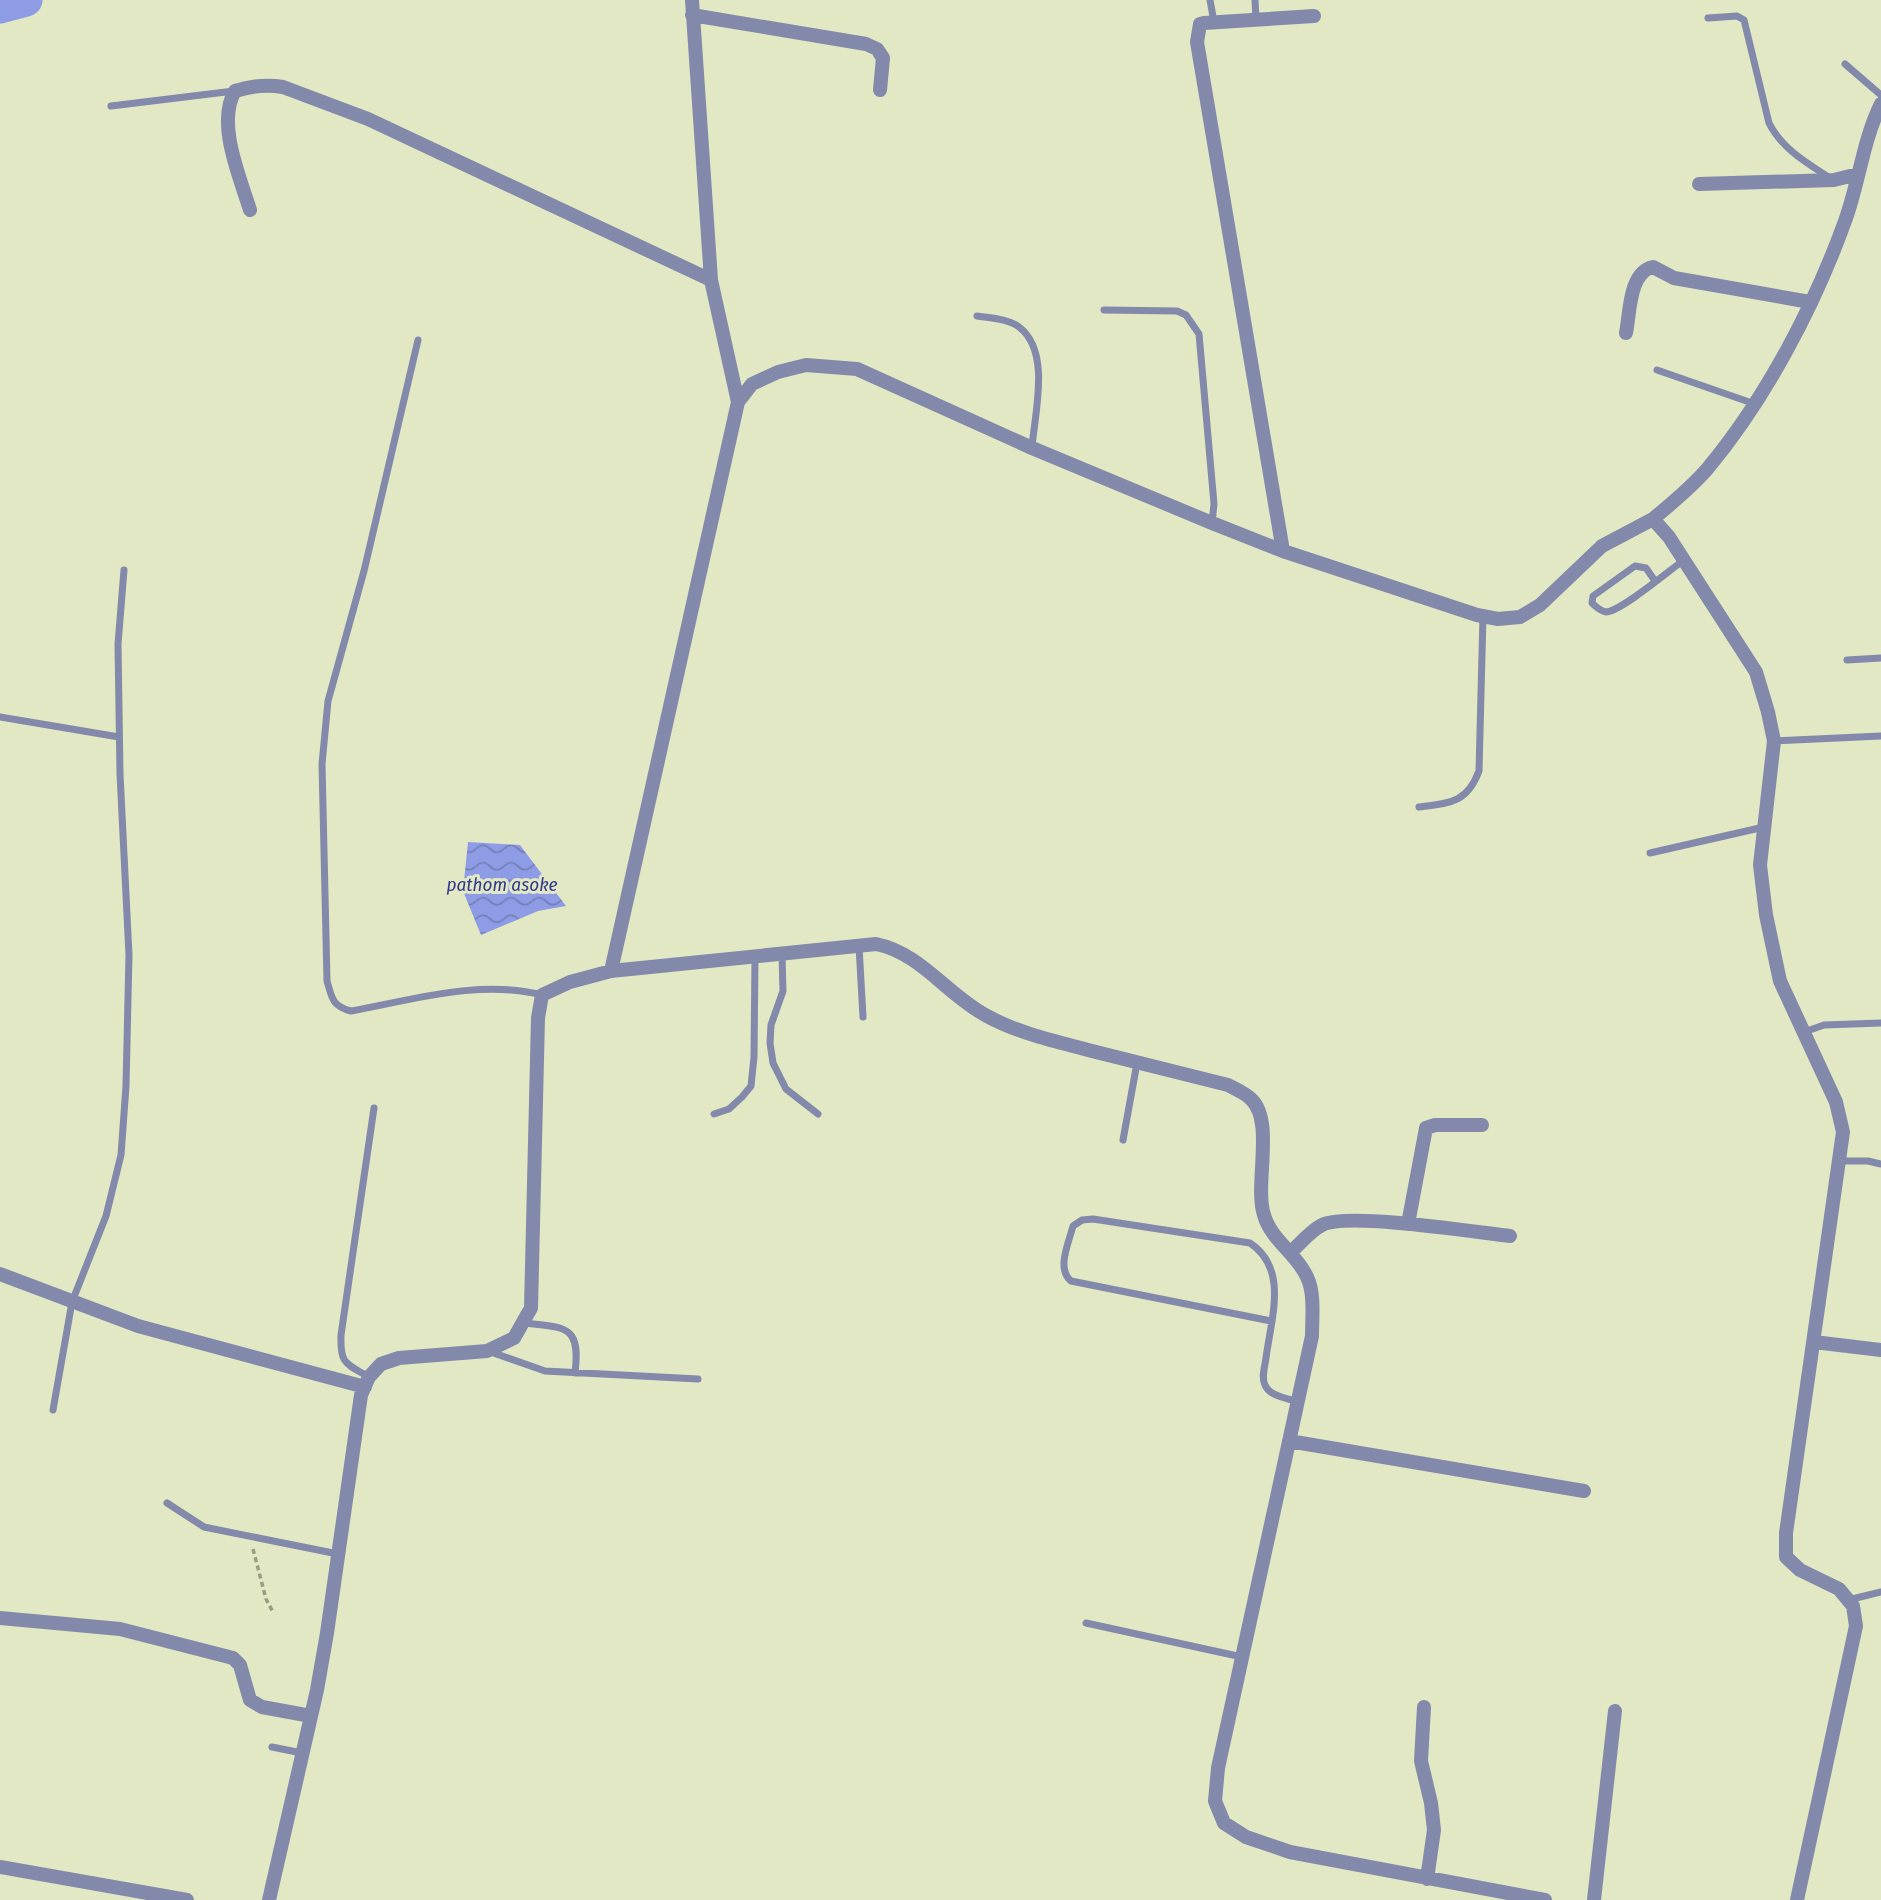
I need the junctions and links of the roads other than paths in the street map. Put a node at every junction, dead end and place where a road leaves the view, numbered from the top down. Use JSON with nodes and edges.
{"nodes":[{"id":1,"x":692,"y":0,"type":"edge"},
{"id":2,"x":1210,"y":0,"type":"edge"},
{"id":3,"x":1255,"y":0,"type":"edge"},
{"id":4,"x":692,"y":15,"type":"junction"},
{"id":5,"x":1314,"y":16,"type":"dead end"},
{"id":6,"x":1708,"y":18,"type":"dead end"},
{"id":7,"x":1256,"y":19,"type":"junction"},
{"id":8,"x":1214,"y":22,"type":"junction"},
{"id":9,"x":1846,"y":64,"type":"dead end"},
{"id":10,"x":880,"y":90,"type":"dead end"},
{"id":11,"x":235,"y":91,"type":"junction"},
{"id":12,"x":1881,"y":95,"type":"edge"},
{"id":13,"x":1881,"y":104,"type":"edge"},
{"id":14,"x":111,"y":106,"type":"dead end"},
{"id":15,"x":1858,"y":174,"type":"junction"},
{"id":16,"x":1834,"y":180,"type":"junction"},
{"id":17,"x":1699,"y":184,"type":"dead end"},
{"id":18,"x":250,"y":210,"type":"dead end"},
{"id":19,"x":710,"y":280,"type":"junction"},
{"id":20,"x":1810,"y":302,"type":"junction"},
{"id":21,"x":1104,"y":310,"type":"dead end"},
{"id":22,"x":977,"y":316,"type":"dead end"},
{"id":23,"x":1626,"y":333,"type":"dead end"},
{"id":24,"x":418,"y":340,"type":"dead end"},
{"id":25,"x":1657,"y":370,"type":"dead end"},
{"id":26,"x":737,"y":402,"type":"junction"},
{"id":27,"x":1755,"y":404,"type":"junction"},
{"id":28,"x":1032,"y":447,"type":"junction"},
{"id":29,"x":1653,"y":519,"type":"junction"},
{"id":30,"x":1212,"y":523,"type":"junction"},
{"id":31,"x":1283,"y":551,"type":"junction"},
{"id":32,"x":1684,"y":560,"type":"junction"},
{"id":33,"x":124,"y":570,"type":"dead end"},
{"id":34,"x":1655,"y":581,"type":"junction"},
{"id":35,"x":1483,"y":616,"type":"junction"},
{"id":36,"x":1881,"y":658,"type":"edge"},
{"id":37,"x":1847,"y":660,"type":"dead end"},
{"id":38,"x":0,"y":718,"type":"edge"},
{"id":39,"x":1881,"y":736,"type":"edge"},
{"id":40,"x":119,"y":737,"type":"junction"},
{"id":41,"x":1774,"y":741,"type":"junction"},
{"id":42,"x":1419,"y":807,"type":"dead end"},
{"id":43,"x":1764,"y":827,"type":"junction"},
{"id":44,"x":1650,"y":853,"type":"dead end"},
{"id":45,"x":859,"y":946,"type":"junction"},
{"id":46,"x":782,"y":955,"type":"junction"},
{"id":47,"x":755,"y":958,"type":"junction"},
{"id":48,"x":611,"y":971,"type":"junction"},
{"id":49,"x":542,"y":995,"type":"junction"},
{"id":50,"x":863,"y":1017,"type":"dead end"},
{"id":51,"x":1881,"y":1023,"type":"edge"},
{"id":52,"x":1804,"y":1032,"type":"junction"},
{"id":53,"x":1137,"y":1063,"type":"junction"},
{"id":54,"x":374,"y":1108,"type":"dead end"},
{"id":55,"x":714,"y":1114,"type":"dead end"},
{"id":56,"x":818,"y":1114,"type":"dead end"},
{"id":57,"x":1482,"y":1125,"type":"dead end"},
{"id":58,"x":1123,"y":1140,"type":"dead end"},
{"id":59,"x":1840,"y":1161,"type":"junction"},
{"id":60,"x":1881,"y":1164,"type":"edge"},
{"id":61,"x":1408,"y":1224,"type":"junction"},
{"id":62,"x":1510,"y":1236,"type":"dead end"},
{"id":63,"x":1290,"y":1253,"type":"junction"},
{"id":64,"x":0,"y":1274,"type":"edge"},
{"id":65,"x":72,"y":1302,"type":"junction"},
{"id":66,"x":1271,"y":1321,"type":"junction"},
{"id":67,"x":523,"y":1323,"type":"junction"},
{"id":68,"x":1814,"y":1342,"type":"junction"},
{"id":69,"x":1881,"y":1350,"type":"edge"},
{"id":70,"x":487,"y":1351,"type":"junction"},
{"id":71,"x":575,"y":1373,"type":"junction"},
{"id":72,"x":698,"y":1379,"type":"dead end"},
{"id":73,"x":367,"y":1382,"type":"junction"},
{"id":74,"x":1297,"y":1402,"type":"junction"},
{"id":75,"x":53,"y":1410,"type":"dead end"},
{"id":76,"x":1289,"y":1441,"type":"junction"},
{"id":77,"x":1584,"y":1491,"type":"dead end"},
{"id":78,"x":167,"y":1503,"type":"dead end"},
{"id":79,"x":338,"y":1554,"type":"junction"},
{"id":80,"x":1881,"y":1592,"type":"edge"},
{"id":81,"x":1847,"y":1600,"type":"junction"},
{"id":82,"x":0,"y":1618,"type":"edge"},
{"id":83,"x":1086,"y":1623,"type":"dead end"},
{"id":84,"x":1242,"y":1657,"type":"junction"},
{"id":85,"x":1424,"y":1707,"type":"dead end"},
{"id":86,"x":1615,"y":1711,"type":"dead end"},
{"id":87,"x":311,"y":1716,"type":"junction"},
{"id":88,"x":272,"y":1747,"type":"dead end"},
{"id":89,"x":303,"y":1753,"type":"junction"},
{"id":90,"x":0,"y":1867,"type":"edge"},
{"id":91,"x":1427,"y":1879,"type":"junction"},
{"id":92,"x":1474,"y":1894,"type":"edge"},
{"id":93,"x":187,"y":1900,"type":"edge"},
{"id":94,"x":269,"y":1900,"type":"edge"},
{"id":95,"x":1545,"y":1900,"type":"edge"},
{"id":96,"x":1594,"y":1900,"type":"edge"},
{"id":97,"x":1797,"y":1900,"type":"edge"}],
"edges":[{"from":1,"to":4,"type":"street"},
{"from":2,"to":8,"type":"lane"},
{"from":3,"to":7,"type":"lane"},
{"from":4,"to":10,"type":"street"},
{"from":4,"to":19,"type":"street"},
{"from":5,"to":7,"type":"street"},
{"from":6,"to":16,"type":"lane"},
{"from":7,"to":8,"type":"street"},
{"from":8,"to":31,"type":"street"},
{"from":9,"to":12,"type":"lane"},
{"from":11,"to":14,"type":"lane"},
{"from":11,"to":18,"type":"street"},
{"from":11,"to":19,"type":"street"},
{"from":13,"to":15,"type":"street"},
{"from":15,"to":16,"type":"street"},
{"from":15,"to":20,"type":"street"},
{"from":16,"to":17,"type":"street"},
{"from":19,"to":26,"type":"street"},
{"from":20,"to":23,"type":"street"},
{"from":20,"to":27,"type":"street"},
{"from":21,"to":30,"type":"lane"},
{"from":22,"to":28,"type":"lane"},
{"from":24,"to":49,"type":"lane"},
{"from":25,"to":27,"type":"lane"},
{"from":26,"to":28,"type":"street"},
{"from":26,"to":48,"type":"street"},
{"from":27,"to":29,"type":"street"},
{"from":28,"to":30,"type":"street"},
{"from":29,"to":32,"type":"street"},
{"from":29,"to":35,"type":"street"},
{"from":30,"to":31,"type":"street"},
{"from":31,"to":35,"type":"street"},
{"from":32,"to":34,"type":"lane"},
{"from":32,"to":41,"type":"street"},
{"from":33,"to":40,"type":"lane"},
{"from":34,"to":34,"type":"lane"},
{"from":35,"to":42,"type":"lane"},
{"from":36,"to":37,"type":"lane"},
{"from":38,"to":40,"type":"lane"},
{"from":39,"to":41,"type":"lane"},
{"from":40,"to":65,"type":"lane"},
{"from":41,"to":43,"type":"street"},
{"from":43,"to":44,"type":"lane"},
{"from":43,"to":52,"type":"street"},
{"from":45,"to":46,"type":"street"},
{"from":45,"to":50,"type":"lane"},
{"from":45,"to":53,"type":"street"},
{"from":46,"to":47,"type":"street"},
{"from":46,"to":56,"type":"lane"},
{"from":47,"to":48,"type":"street"},
{"from":47,"to":55,"type":"lane"},
{"from":48,"to":49,"type":"street"},
{"from":49,"to":67,"type":"street"},
{"from":51,"to":52,"type":"lane"},
{"from":52,"to":59,"type":"street"},
{"from":53,"to":58,"type":"lane"},
{"from":53,"to":63,"type":"street"},
{"from":54,"to":73,"type":"lane"},
{"from":57,"to":61,"type":"street"},
{"from":59,"to":60,"type":"lane"},
{"from":59,"to":68,"type":"street"},
{"from":61,"to":62,"type":"street"},
{"from":61,"to":63,"type":"street"},
{"from":63,"to":74,"type":"street"},
{"from":64,"to":65,"type":"street"},
{"from":65,"to":73,"type":"street"},
{"from":65,"to":75,"type":"lane"},
{"from":66,"to":66,"type":"lane"},
{"from":66,"to":74,"type":"lane"},
{"from":67,"to":70,"type":"street"},
{"from":67,"to":71,"type":"lane"},
{"from":68,"to":69,"type":"street"},
{"from":68,"to":81,"type":"street"},
{"from":70,"to":71,"type":"lane"},
{"from":70,"to":73,"type":"street"},
{"from":71,"to":72,"type":"lane"},
{"from":73,"to":79,"type":"street"},
{"from":74,"to":76,"type":"street"},
{"from":76,"to":77,"type":"street"},
{"from":76,"to":84,"type":"street"},
{"from":78,"to":79,"type":"lane"},
{"from":79,"to":87,"type":"street"},
{"from":80,"to":81,"type":"lane"},
{"from":81,"to":97,"type":"street"},
{"from":82,"to":87,"type":"street"},
{"from":83,"to":84,"type":"lane"},
{"from":84,"to":91,"type":"street"},
{"from":85,"to":91,"type":"street"},
{"from":86,"to":96,"type":"street"},
{"from":87,"to":89,"type":"street"},
{"from":88,"to":89,"type":"lane"},
{"from":89,"to":94,"type":"street"},
{"from":90,"to":93,"type":"street"},
{"from":91,"to":92,"type":"street"},
{"from":92,"to":95,"type":"street"}]}
